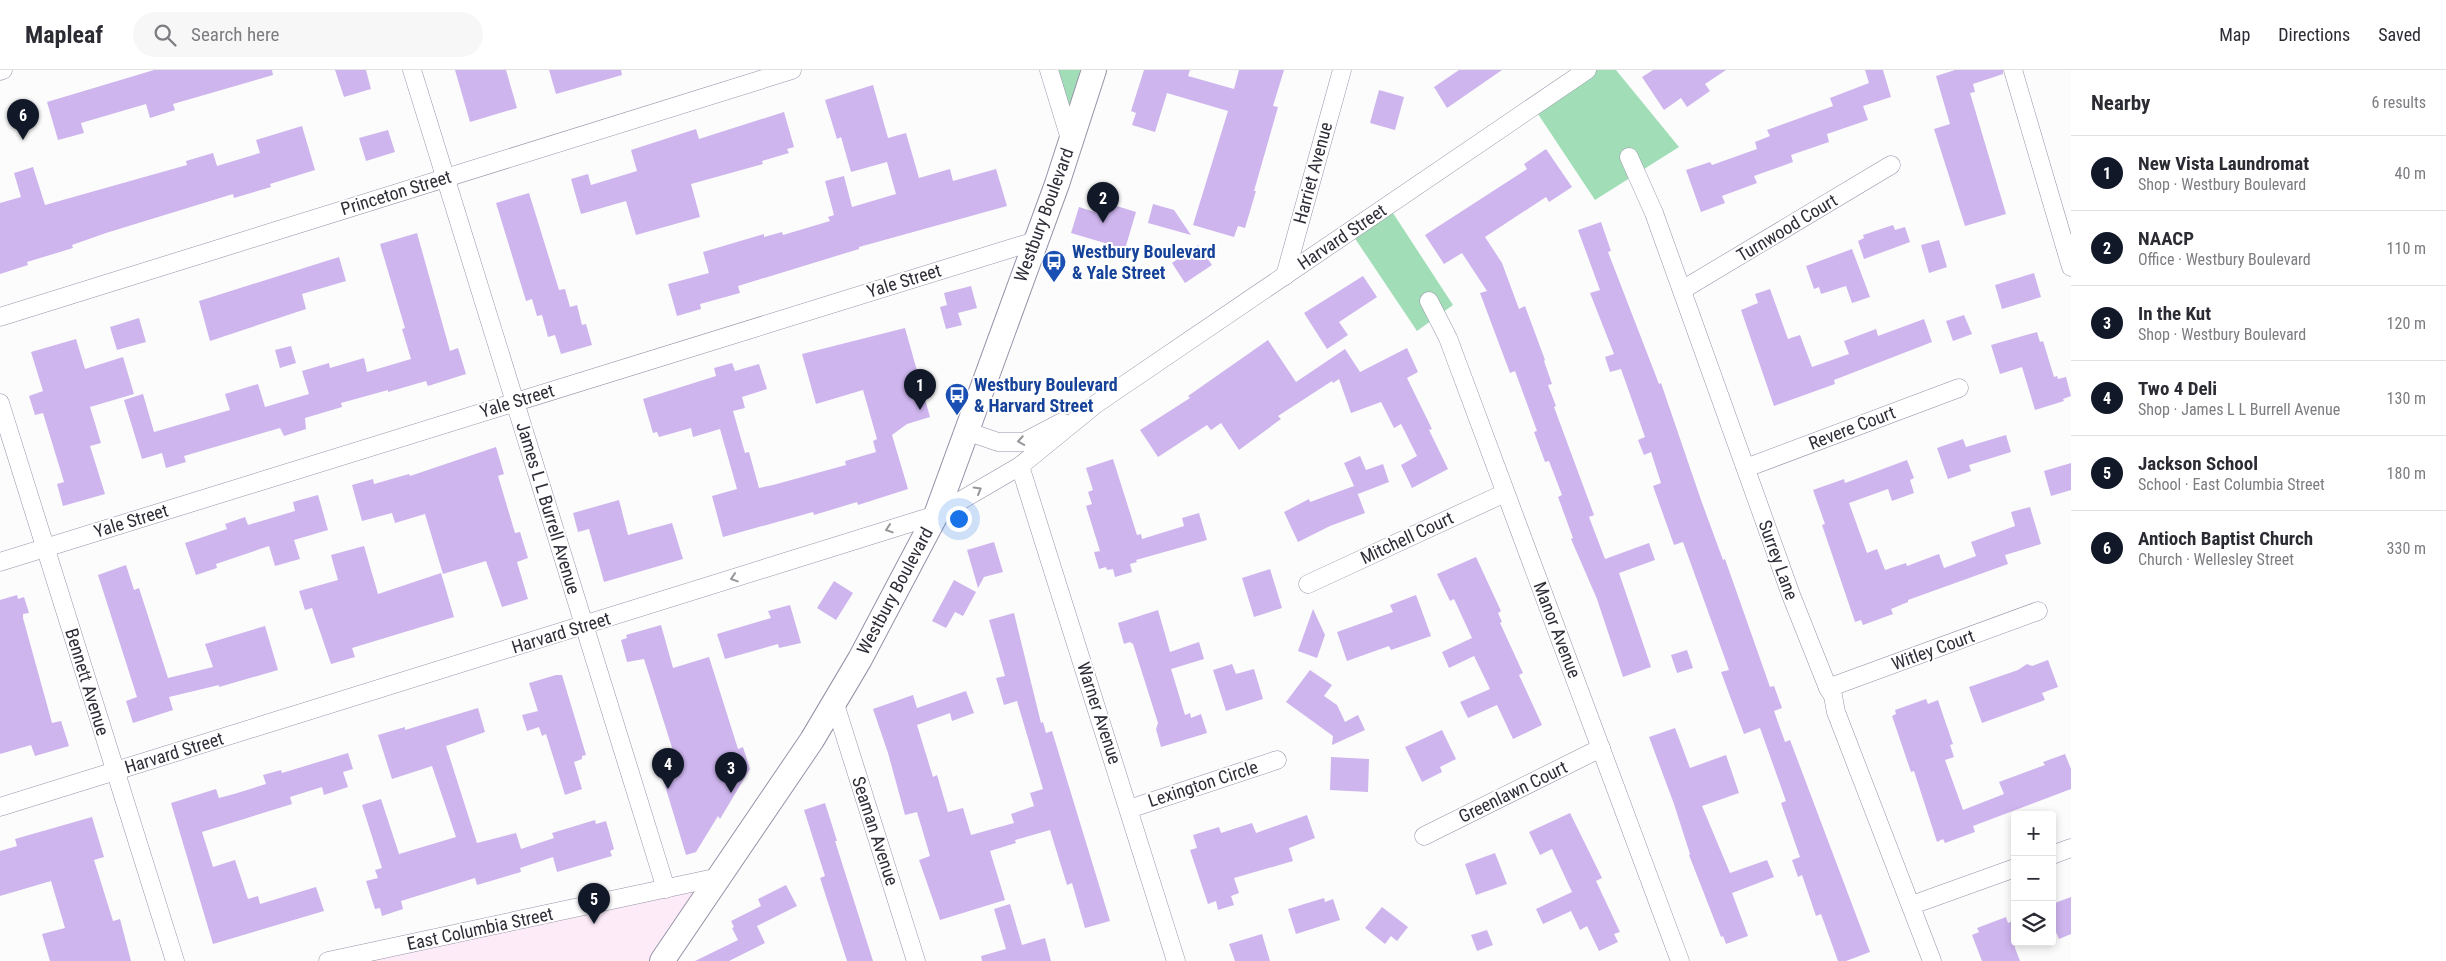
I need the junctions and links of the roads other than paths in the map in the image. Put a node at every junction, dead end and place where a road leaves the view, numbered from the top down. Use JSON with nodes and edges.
{"nodes":[{"id":1,"x":412,"y":70,"type":"edge"},
{"id":2,"x":792,"y":70,"type":"edge"},
{"id":3,"x":1049,"y":70,"type":"edge"},
{"id":4,"x":1094,"y":70,"type":"edge"},
{"id":5,"x":1342,"y":70,"type":"edge"},
{"id":6,"x":1587,"y":70,"type":"edge"},
{"id":7,"x":2014,"y":70,"type":"edge"},
{"id":8,"x":1071,"y":142,"type":"junction"},
{"id":9,"x":1629,"y":157,"type":"dead end"},
{"id":10,"x":1891,"y":165,"type":"dead end"},
{"id":11,"x":446,"y":178,"type":"junction"},
{"id":12,"x":1035,"y":240,"type":"junction"},
{"id":13,"x":2071,"y":267,"type":"edge"},
{"id":14,"x":1285,"y":276,"type":"junction"},
{"id":15,"x":1682,"y":290,"type":"junction"},
{"id":16,"x":1429,"y":301,"type":"dead end"},
{"id":17,"x":0,"y":316,"type":"edge"},
{"id":18,"x":1958,"y":388,"type":"dead end"},
{"id":19,"x":516,"y":402,"type":"junction"},
{"id":20,"x":0,"y":404,"type":"edge"},
{"id":21,"x":1096,"y":404,"type":"junction"},
{"id":22,"x":966,"y":431,"type":"junction"},
{"id":23,"x":1020,"y":466,"type":"junction"},
{"id":24,"x":1746,"y":468,"type":"junction"},
{"id":25,"x":1506,"y":492,"type":"junction"},
{"id":26,"x":936,"y":515,"type":"junction"},
{"id":27,"x":45,"y":548,"type":"junction"},
{"id":28,"x":0,"y":562,"type":"edge"},
{"id":29,"x":1308,"y":584,"type":"dead end"},
{"id":30,"x":2038,"y":611,"type":"dead end"},
{"id":31,"x":585,"y":625,"type":"junction"},
{"id":32,"x":1828,"y":688,"type":"junction"},
{"id":33,"x":834,"y":701,"type":"junction"},
{"id":34,"x":1601,"y":748,"type":"junction"},
{"id":35,"x":1277,"y":760,"type":"dead end"},
{"id":36,"x":115,"y":771,"type":"junction"},
{"id":37,"x":0,"y":807,"type":"edge"},
{"id":38,"x":1129,"y":809,"type":"junction"},
{"id":39,"x":1424,"y":836,"type":"dead end"},
{"id":40,"x":2071,"y":848,"type":"edge"},
{"id":41,"x":2056,"y":854,"type":"edge"},
{"id":42,"x":2011,"y":869,"type":"edge"},
{"id":43,"x":719,"y":877,"type":"junction"},
{"id":44,"x":666,"y":888,"type":"junction"},
{"id":45,"x":1912,"y":905,"type":"junction"},
{"id":46,"x":175,"y":961,"type":"edge"},
{"id":47,"x":328,"y":961,"type":"edge"},
{"id":48,"x":662,"y":961,"type":"edge"},
{"id":49,"x":916,"y":961,"type":"edge"},
{"id":50,"x":1176,"y":961,"type":"edge"},
{"id":51,"x":1680,"y":961,"type":"edge"},
{"id":52,"x":1932,"y":961,"type":"edge"}],
"edges":[{"from":1,"to":11,"type":"street","name":"James L L Burrell Avenue"},
{"from":2,"to":11,"type":"street","name":"Princeton Street"},
{"from":3,"to":8,"type":"street"},
{"from":4,"to":8,"type":"street","name":"Westbury Boulevard"},
{"from":5,"to":14,"type":"street","name":"Harriet Avenue"},
{"from":6,"to":14,"type":"street","name":"Harvard Street"},
{"from":7,"to":13,"type":"street"},
{"from":8,"to":12,"type":"street","name":"Westbury Boulevard"},
{"from":9,"to":15,"type":"street","name":"Surrey Lane"},
{"from":10,"to":15,"type":"street","name":"Turnwood Court"},
{"from":11,"to":17,"type":"street","name":"Princeton Street"},
{"from":11,"to":19,"type":"street","name":"James L L Burrell Avenue"},
{"from":12,"to":19,"type":"street","name":"Yale Street"},
{"from":12,"to":22,"type":"street","name":"Westbury Boulevard"},
{"from":14,"to":21,"type":"street","name":"Harvard Street"},
{"from":15,"to":24,"type":"street","name":"Surrey Lane"},
{"from":16,"to":25,"type":"street","name":"Manor Avenue"},
{"from":18,"to":24,"type":"street","name":"Revere Court"},
{"from":19,"to":27,"type":"street","name":"Yale Street"},
{"from":19,"to":31,"type":"street","name":"James L L Burrell Avenue"},
{"from":20,"to":27,"type":"street","name":"Bennett Avenue"},
{"from":21,"to":22,"type":"street","name":"Harvard Street","one_way":true},
{"from":21,"to":23,"type":"street","name":"Harvard Street"},
{"from":22,"to":26,"type":"street","name":"Westbury Boulevard"},
{"from":26,"to":23,"type":"street","name":"Harvard Street","one_way":true},
{"from":23,"to":38,"type":"street","name":"Warner Avenue"},
{"from":24,"to":32,"type":"street","name":"Surrey Lane"},
{"from":25,"to":29,"type":"street","name":"Mitchell Court"},
{"from":25,"to":34,"type":"street","name":"Manor Avenue"},
{"from":26,"to":31,"type":"street","name":"Harvard Street","one_way":true},
{"from":26,"to":33,"type":"street","name":"Westbury Boulevard"},
{"from":27,"to":28,"type":"street","name":"Yale Street"},
{"from":27,"to":36,"type":"street","name":"Bennett Avenue"},
{"from":30,"to":32,"type":"street","name":"Witley Court"},
{"from":31,"to":36,"type":"street","name":"Harvard Street"},
{"from":31,"to":44,"type":"street","name":"James L L Burrell Avenue"},
{"from":32,"to":45,"type":"street","name":"Surrey Lane"},
{"from":33,"to":43,"type":"street","name":"Westbury Boulevard"},
{"from":33,"to":49,"type":"street","name":"Seaman Avenue"},
{"from":34,"to":39,"type":"street","name":"Greenlawn Court"},
{"from":34,"to":51,"type":"street","name":"Manor Avenue"},
{"from":35,"to":38,"type":"street","name":"Lexington Circle"},
{"from":36,"to":37,"type":"street","name":"Harvard Street"},
{"from":36,"to":46,"type":"street","name":"Bennett Avenue"},
{"from":38,"to":50,"type":"street","name":"Warner Avenue"},
{"from":40,"to":41,"type":"street"},
{"from":42,"to":45,"type":"street"},
{"from":43,"to":44,"type":"street","name":"East Columbia Street"},
{"from":43,"to":48,"type":"street","name":"Westbury Boulevard"},
{"from":44,"to":47,"type":"street","name":"East Columbia Street"},
{"from":45,"to":52,"type":"street","name":"Surrey Lane"}]}
